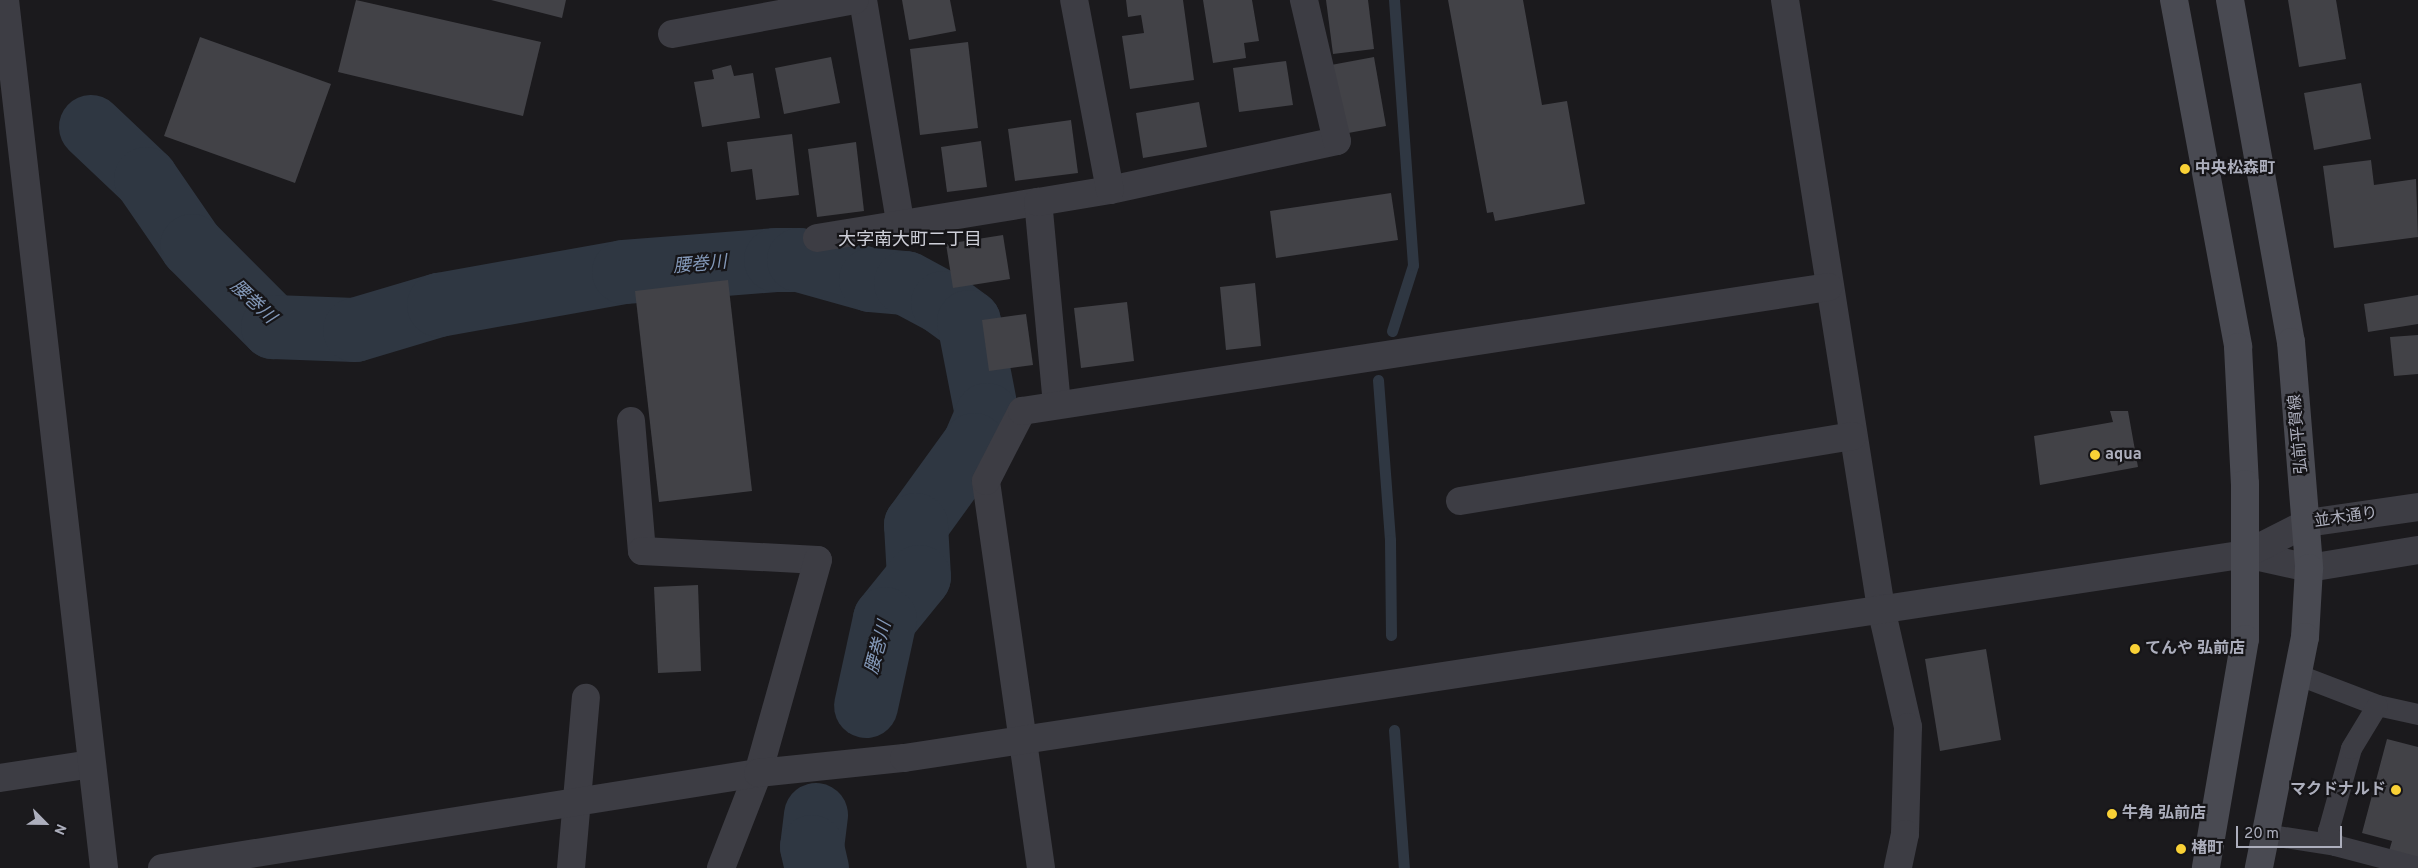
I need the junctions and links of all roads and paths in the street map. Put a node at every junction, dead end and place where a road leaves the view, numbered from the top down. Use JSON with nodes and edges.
{"nodes":[{"id":1,"x":5,"y":0,"type":"edge"},
{"id":2,"x":855,"y":0,"type":"edge"},
{"id":3,"x":863,"y":0,"type":"edge"},
{"id":4,"x":1074,"y":0,"type":"edge"},
{"id":5,"x":1304,"y":0,"type":"edge"},
{"id":6,"x":1785,"y":0,"type":"edge"},
{"id":7,"x":2174,"y":0,"type":"edge"},
{"id":8,"x":2230,"y":0,"type":"edge"},
{"id":9,"x":672,"y":34,"type":"dead end"},
{"id":10,"x":7,"y":79,"type":"edge"},
{"id":11,"x":1110,"y":190,"type":"junction"},
{"id":12,"x":1038,"y":202,"type":"junction"},
{"id":13,"x":901,"y":226,"type":"junction"},
{"id":14,"x":817,"y":238,"type":"dead end"},
{"id":15,"x":1829,"y":287,"type":"junction"},
{"id":16,"x":1057,"y":404,"type":"junction"},
{"id":17,"x":631,"y":421,"type":"dead end"},
{"id":18,"x":1853,"y":436,"type":"junction"},
{"id":19,"x":1460,"y":501,"type":"dead end"},
{"id":20,"x":2418,"y":507,"type":"edge"},
{"id":21,"x":2307,"y":523,"type":"junction"},
{"id":22,"x":2418,"y":550,"type":"edge"},
{"id":23,"x":2246,"y":554,"type":"junction"},
{"id":24,"x":2309,"y":568,"type":"junction"},
{"id":25,"x":1881,"y":608,"type":"junction"},
{"id":26,"x":2299,"y":675,"type":"junction"},
{"id":27,"x":586,"y":698,"type":"dead end"},
{"id":28,"x":2378,"y":705,"type":"junction"},
{"id":29,"x":2418,"y":714,"type":"edge"},
{"id":30,"x":1022,"y":737,"type":"junction"},
{"id":31,"x":91,"y":764,"type":"junction"},
{"id":32,"x":758,"y":773,"type":"junction"},
{"id":33,"x":0,"y":778,"type":"edge"},
{"id":34,"x":578,"y":801,"type":"junction"},
{"id":35,"x":2266,"y":834,"type":"junction"},
{"id":36,"x":2335,"y":845,"type":"junction"},
{"id":37,"x":2418,"y":867,"type":"edge"},
{"id":38,"x":104,"y":868,"type":"edge"},
{"id":39,"x":162,"y":868,"type":"edge"},
{"id":40,"x":571,"y":868,"type":"edge"},
{"id":41,"x":721,"y":868,"type":"edge"},
{"id":42,"x":1041,"y":868,"type":"edge"},
{"id":43,"x":1898,"y":868,"type":"edge"},
{"id":44,"x":2206,"y":868,"type":"edge"},
{"id":45,"x":2259,"y":868,"type":"edge"}],
"edges":[{"from":1,"to":10,"type":"street"},
{"from":2,"to":9,"type":"street"},
{"from":3,"to":13,"type":"street"},
{"from":4,"to":11,"type":"street"},
{"from":5,"to":11,"type":"street"},
{"from":6,"to":15,"type":"street"},
{"from":7,"to":23,"type":"main road"},
{"from":8,"to":21,"type":"main road","name":"弘前平賀線"},
{"from":10,"to":31,"type":"street"},
{"from":11,"to":12,"type":"street"},
{"from":12,"to":13,"type":"street"},
{"from":12,"to":16,"type":"street"},
{"from":13,"to":14,"type":"street"},
{"from":15,"to":16,"type":"street"},
{"from":15,"to":18,"type":"street"},
{"from":16,"to":30,"type":"street"},
{"from":17,"to":32,"type":"street"},
{"from":18,"to":19,"type":"street"},
{"from":18,"to":25,"type":"street"},
{"from":20,"to":21,"type":"street","name":"並木通り"},
{"from":21,"to":23,"type":"street","name":"並木通り"},
{"from":21,"to":24,"type":"main road","name":"弘前平賀線"},
{"from":22,"to":24,"type":"street"},
{"from":23,"to":24,"type":"street"},
{"from":23,"to":25,"type":"street"},
{"from":23,"to":44,"type":"main road"},
{"from":24,"to":26,"type":"main road","name":"弘前平賀線"},
{"from":25,"to":30,"type":"street"},
{"from":25,"to":43,"type":"street"},
{"from":26,"to":28,"type":"lane"},
{"from":26,"to":35,"type":"main road","name":"弘前平賀線"},
{"from":27,"to":34,"type":"street"},
{"from":28,"to":29,"type":"lane"},
{"from":28,"to":36,"type":"lane"},
{"from":30,"to":32,"type":"street"},
{"from":30,"to":42,"type":"street"},
{"from":31,"to":33,"type":"street"},
{"from":31,"to":38,"type":"street"},
{"from":32,"to":34,"type":"street"},
{"from":32,"to":41,"type":"street"},
{"from":34,"to":39,"type":"street"},
{"from":34,"to":40,"type":"street"},
{"from":35,"to":36,"type":"lane"},
{"from":35,"to":45,"type":"main road","name":"弘前平賀線"},
{"from":36,"to":37,"type":"lane"}]}
